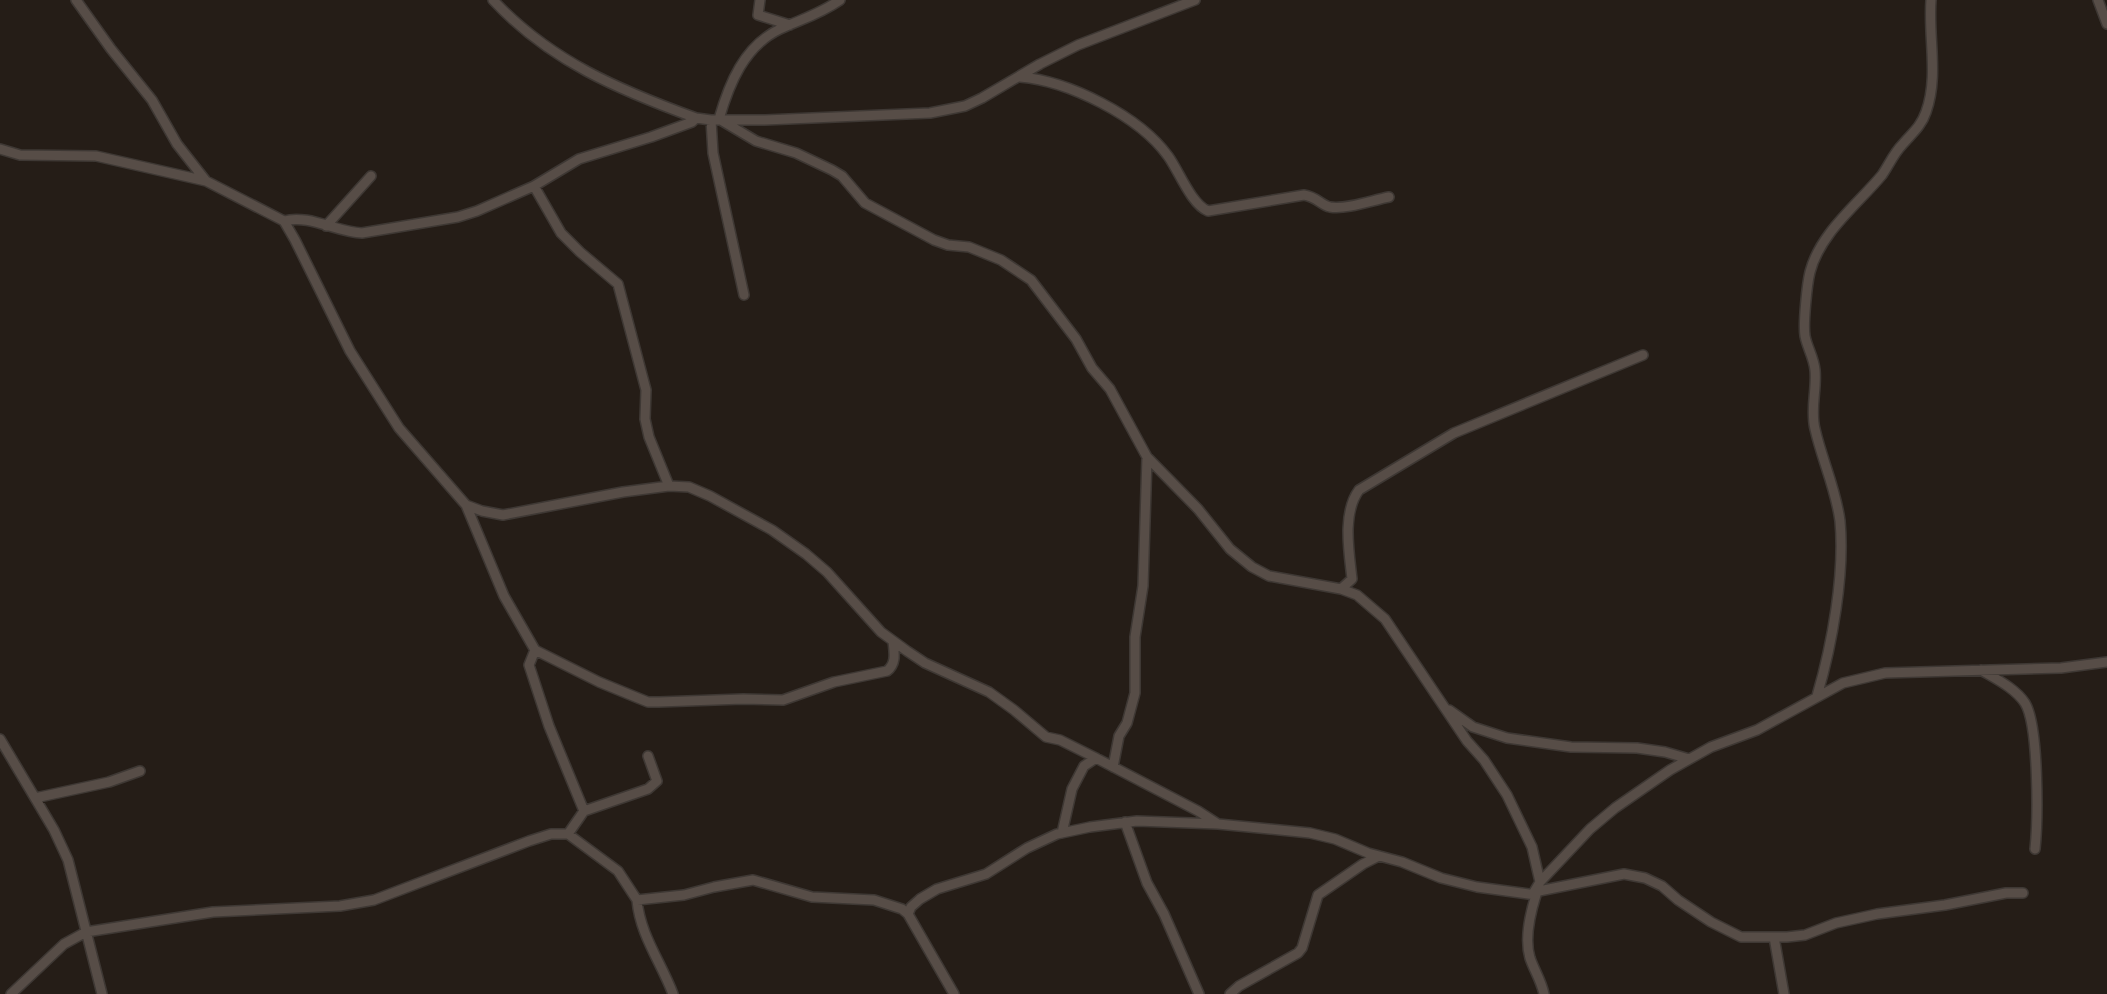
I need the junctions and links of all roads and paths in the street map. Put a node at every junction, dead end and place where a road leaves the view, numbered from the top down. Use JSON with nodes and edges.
{"nodes":[{"id":1,"x":76,"y":0,"type":"edge"},
{"id":2,"x":493,"y":0,"type":"edge"},
{"id":3,"x":760,"y":0,"type":"edge"},
{"id":4,"x":840,"y":0,"type":"edge"},
{"id":5,"x":1195,"y":0,"type":"edge"},
{"id":6,"x":1931,"y":0,"type":"edge"},
{"id":7,"x":2098,"y":0,"type":"edge"},
{"id":8,"x":2107,"y":24,"type":"edge"},
{"id":9,"x":790,"y":25,"type":"junction"},
{"id":10,"x":1020,"y":76,"type":"junction"},
{"id":11,"x":696,"y":118,"type":"junction"},
{"id":12,"x":715,"y":120,"type":"junction"},
{"id":13,"x":0,"y":148,"type":"edge"},
{"id":14,"x":370,"y":176,"type":"dead end"},
{"id":15,"x":207,"y":180,"type":"junction"},
{"id":16,"x":534,"y":186,"type":"junction"},
{"id":17,"x":1389,"y":196,"type":"dead end"},
{"id":18,"x":284,"y":221,"type":"junction"},
{"id":19,"x":326,"y":226,"type":"junction"},
{"id":20,"x":744,"y":295,"type":"dead end"},
{"id":21,"x":1643,"y":355,"type":"dead end"},
{"id":22,"x":1148,"y":457,"type":"junction"},
{"id":23,"x":669,"y":486,"type":"junction"},
{"id":24,"x":466,"y":505,"type":"junction"},
{"id":25,"x":1341,"y":589,"type":"junction"},
{"id":26,"x":892,"y":641,"type":"junction"},
{"id":27,"x":535,"y":650,"type":"junction"},
{"id":28,"x":2107,"y":662,"type":"edge"},
{"id":29,"x":1981,"y":670,"type":"junction"},
{"id":30,"x":1817,"y":696,"type":"junction"},
{"id":31,"x":1444,"y":707,"type":"junction"},
{"id":32,"x":0,"y":739,"type":"edge"},
{"id":33,"x":648,"y":756,"type":"dead end"},
{"id":34,"x":1096,"y":758,"type":"junction"},
{"id":35,"x":1689,"y":759,"type":"junction"},
{"id":36,"x":1113,"y":767,"type":"junction"},
{"id":37,"x":140,"y":771,"type":"dead end"},
{"id":38,"x":35,"y":798,"type":"junction"},
{"id":39,"x":584,"y":812,"type":"junction"},
{"id":40,"x":1125,"y":822,"type":"junction"},
{"id":41,"x":1218,"y":824,"type":"junction"},
{"id":42,"x":1062,"y":832,"type":"junction"},
{"id":43,"x":568,"y":834,"type":"junction"},
{"id":44,"x":2035,"y":849,"type":"dead end"},
{"id":45,"x":1379,"y":856,"type":"junction"},
{"id":46,"x":1540,"y":882,"type":"junction"},
{"id":47,"x":2023,"y":893,"type":"dead end"},
{"id":48,"x":1535,"y":894,"type":"junction"},
{"id":49,"x":637,"y":900,"type":"junction"},
{"id":50,"x":908,"y":914,"type":"junction"},
{"id":51,"x":86,"y":932,"type":"junction"},
{"id":52,"x":1774,"y":937,"type":"junction"},
{"id":53,"x":11,"y":994,"type":"edge"},
{"id":54,"x":102,"y":994,"type":"edge"},
{"id":55,"x":673,"y":994,"type":"edge"},
{"id":56,"x":954,"y":994,"type":"edge"},
{"id":57,"x":1199,"y":994,"type":"edge"},
{"id":58,"x":1230,"y":994,"type":"edge"},
{"id":59,"x":1544,"y":994,"type":"edge"},
{"id":60,"x":1784,"y":994,"type":"edge"}],
"edges":[{"from":1,"to":15,"type":"street"},
{"from":2,"to":11,"type":"street"},
{"from":3,"to":9,"type":"street"},
{"from":4,"to":9,"type":"street"},
{"from":5,"to":10,"type":"street"},
{"from":6,"to":30,"type":"street"},
{"from":7,"to":8,"type":"street"},
{"from":9,"to":12,"type":"street"},
{"from":10,"to":12,"type":"street"},
{"from":10,"to":17,"type":"street"},
{"from":11,"to":12,"type":"street"},
{"from":11,"to":16,"type":"street"},
{"from":12,"to":20,"type":"street"},
{"from":12,"to":22,"type":"street"},
{"from":13,"to":15,"type":"street"},
{"from":14,"to":19,"type":"street"},
{"from":15,"to":18,"type":"street"},
{"from":16,"to":19,"type":"street"},
{"from":16,"to":23,"type":"street"},
{"from":18,"to":19,"type":"street"},
{"from":18,"to":24,"type":"street"},
{"from":21,"to":25,"type":"street"},
{"from":22,"to":25,"type":"street"},
{"from":22,"to":36,"type":"street"},
{"from":23,"to":24,"type":"street"},
{"from":23,"to":26,"type":"street"},
{"from":24,"to":27,"type":"street"},
{"from":25,"to":31,"type":"street"},
{"from":26,"to":27,"type":"street"},
{"from":26,"to":34,"type":"street"},
{"from":27,"to":39,"type":"street"},
{"from":28,"to":29,"type":"street"},
{"from":29,"to":30,"type":"street"},
{"from":29,"to":44,"type":"street"},
{"from":30,"to":35,"type":"street"},
{"from":31,"to":35,"type":"street"},
{"from":31,"to":46,"type":"street"},
{"from":32,"to":38,"type":"street"},
{"from":33,"to":39,"type":"street"},
{"from":34,"to":36,"type":"street"},
{"from":34,"to":42,"type":"street"},
{"from":35,"to":46,"type":"street"},
{"from":36,"to":41,"type":"street"},
{"from":37,"to":38,"type":"street"},
{"from":38,"to":51,"type":"street"},
{"from":39,"to":43,"type":"street"},
{"from":40,"to":41,"type":"street"},
{"from":40,"to":42,"type":"street"},
{"from":40,"to":57,"type":"street"},
{"from":41,"to":45,"type":"street"},
{"from":42,"to":50,"type":"street"},
{"from":43,"to":49,"type":"street"},
{"from":43,"to":51,"type":"street"},
{"from":45,"to":48,"type":"street"},
{"from":45,"to":58,"type":"street"},
{"from":46,"to":48,"type":"street"},
{"from":47,"to":52,"type":"street"},
{"from":48,"to":52,"type":"street"},
{"from":48,"to":59,"type":"street"},
{"from":49,"to":50,"type":"street"},
{"from":49,"to":55,"type":"street"},
{"from":50,"to":56,"type":"street"},
{"from":51,"to":53,"type":"street"},
{"from":51,"to":54,"type":"street"},
{"from":52,"to":60,"type":"street"}]}
